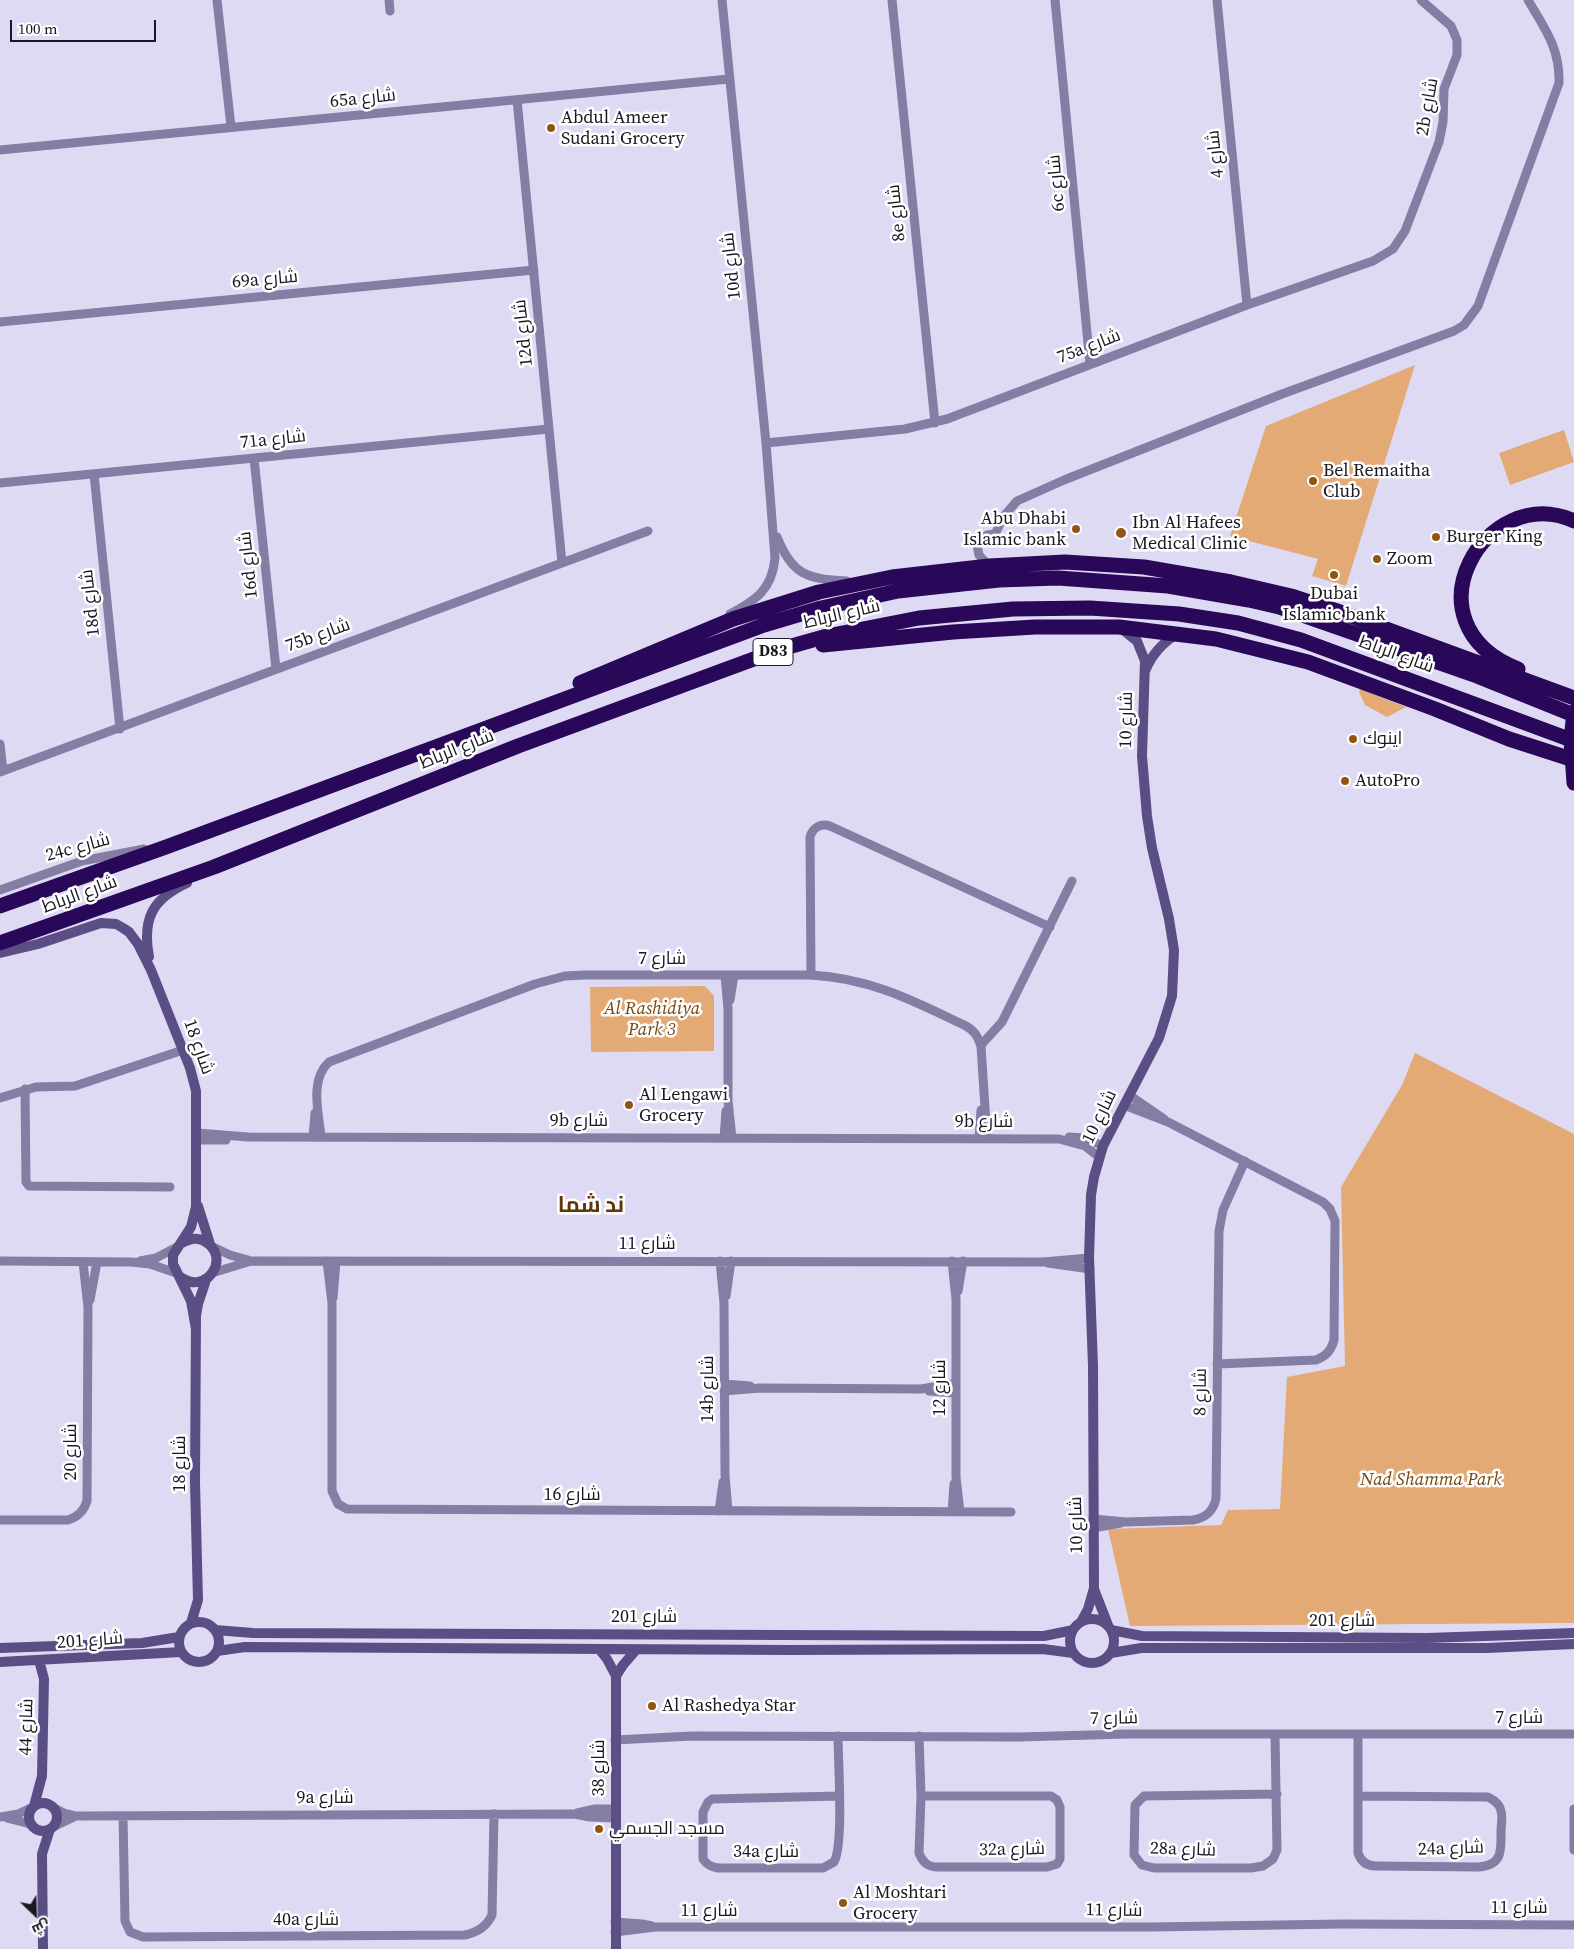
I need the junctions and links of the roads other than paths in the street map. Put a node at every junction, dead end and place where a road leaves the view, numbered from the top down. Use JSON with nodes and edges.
{"nodes":[{"id":1,"x":217,"y":0,"type":"edge"},
{"id":2,"x":389,"y":0,"type":"edge"},
{"id":3,"x":722,"y":0,"type":"edge"},
{"id":4,"x":892,"y":0,"type":"edge"},
{"id":5,"x":1055,"y":0,"type":"edge"},
{"id":6,"x":1217,"y":0,"type":"edge"},
{"id":7,"x":1420,"y":0,"type":"edge"},
{"id":8,"x":1528,"y":0,"type":"edge"},
{"id":9,"x":390,"y":11,"type":"dead end"},
{"id":10,"x":729,"y":79,"type":"junction"},
{"id":11,"x":517,"y":100,"type":"junction"},
{"id":12,"x":231,"y":127,"type":"junction"},
{"id":13,"x":0,"y":150,"type":"edge"},
{"id":14,"x":1405,"y":231,"type":"joint"},
{"id":15,"x":534,"y":270,"type":"junction"},
{"id":16,"x":1247,"y":305,"type":"junction"},
{"id":17,"x":0,"y":322,"type":"edge"},
{"id":18,"x":1090,"y":364,"type":"junction"},
{"id":19,"x":934,"y":423,"type":"junction"},
{"id":20,"x":549,"y":429,"type":"junction"},
{"id":21,"x":766,"y":443,"type":"junction"},
{"id":22,"x":254,"y":458,"type":"junction"},
{"id":23,"x":94,"y":474,"type":"junction"},
{"id":24,"x":0,"y":483,"type":"edge"},
{"id":25,"x":1573,"y":521,"type":"edge"},
{"id":26,"x":774,"y":529,"type":"junction"},
{"id":27,"x":648,"y":531,"type":"dead end"},
{"id":28,"x":562,"y":563,"type":"junction"},
{"id":29,"x":989,"y":566,"type":"junction"},
{"id":30,"x":863,"y":582,"type":"junction"},
{"id":31,"x":1119,"y":627,"type":"junction"},
{"id":32,"x":1177,"y":634,"type":"junction"},
{"id":33,"x":692,"y":636,"type":"junction"},
{"id":34,"x":781,"y":649,"type":"junction"},
{"id":35,"x":276,"y":669,"type":"junction"},
{"id":36,"x":1145,"y":672,"type":"junction"},
{"id":37,"x":1574,"y":705,"type":"edge"},
{"id":38,"x":509,"y":719,"type":"junction"},
{"id":39,"x":120,"y":729,"type":"junction"},
{"id":40,"x":1516,"y":741,"type":"junction"},
{"id":41,"x":1574,"y":741,"type":"edge"},
{"id":42,"x":0,"y":744,"type":"edge"},
{"id":43,"x":1574,"y":760,"type":"edge"},
{"id":44,"x":1,"y":771,"type":"edge"},
{"id":45,"x":1574,"y":771,"type":"edge"},
{"id":46,"x":1574,"y":784,"type":"edge"},
{"id":47,"x":166,"y":847,"type":"junction"},
{"id":48,"x":214,"y":867,"type":"junction"},
{"id":49,"x":1072,"y":881,"type":"dead end"},
{"id":50,"x":0,"y":890,"type":"edge"},
{"id":51,"x":0,"y":906,"type":"edge"},
{"id":52,"x":1050,"y":927,"type":"junction"},
{"id":53,"x":0,"y":943,"type":"edge"},
{"id":54,"x":0,"y":953,"type":"edge"},
{"id":55,"x":152,"y":970,"type":"junction"},
{"id":56,"x":811,"y":974,"type":"junction"},
{"id":57,"x":729,"y":975,"type":"junction"},
{"id":58,"x":1002,"y":1022,"type":"junction"},
{"id":59,"x":975,"y":1033,"type":"junction"},
{"id":60,"x":981,"y":1045,"type":"junction"},
{"id":61,"x":183,"y":1050,"type":"junction"},
{"id":62,"x":25,"y":1089,"type":"junction"},
{"id":63,"x":1129,"y":1095,"type":"junction"},
{"id":64,"x":0,"y":1098,"type":"edge"},
{"id":65,"x":1124,"y":1105,"type":"junction"},
{"id":66,"x":1168,"y":1122,"type":"junction"},
{"id":67,"x":197,"y":1137,"type":"junction"},
{"id":68,"x":317,"y":1137,"type":"junction"},
{"id":69,"x":728,"y":1138,"type":"junction"},
{"id":70,"x":983,"y":1139,"type":"junction"},
{"id":71,"x":1101,"y":1152,"type":"junction"},
{"id":72,"x":1248,"y":1163,"type":"junction"},
{"id":73,"x":170,"y":1187,"type":"dead end"},
{"id":74,"x":196,"y":1198,"type":"junction"},
{"id":75,"x":210,"y":1245,"type":"junction"},
{"id":76,"x":178,"y":1246,"type":"junction"},
{"id":77,"x":1090,"y":1258,"type":"junction"},
{"id":78,"x":251,"y":1261,"type":"junction"},
{"id":79,"x":331,"y":1261,"type":"junction"},
{"id":80,"x":720,"y":1261,"type":"junction"},
{"id":81,"x":731,"y":1261,"type":"junction"},
{"id":82,"x":952,"y":1261,"type":"junction"},
{"id":83,"x":963,"y":1261,"type":"junction"},
{"id":84,"x":0,"y":1262,"type":"edge"},
{"id":85,"x":83,"y":1262,"type":"junction"},
{"id":86,"x":97,"y":1262,"type":"junction"},
{"id":87,"x":132,"y":1262,"type":"junction"},
{"id":88,"x":1043,"y":1262,"type":"junction"},
{"id":89,"x":1090,"y":1270,"type":"junction"},
{"id":90,"x":177,"y":1274,"type":"junction"},
{"id":91,"x":209,"y":1276,"type":"junction"},
{"id":92,"x":956,"y":1299,"type":"junction"},
{"id":93,"x":724,"y":1303,"type":"junction"},
{"id":94,"x":88,"y":1307,"type":"junction"},
{"id":95,"x":196,"y":1329,"type":"junction"},
{"id":96,"x":1218,"y":1361,"type":"junction"},
{"id":97,"x":956,"y":1383,"type":"junction"},
{"id":98,"x":724,"y":1388,"type":"junction"},
{"id":99,"x":921,"y":1389,"type":"junction"},
{"id":100,"x":956,"y":1394,"type":"junction"},
{"id":101,"x":724,"y":1511,"type":"junction"},
{"id":102,"x":956,"y":1512,"type":"junction"},
{"id":103,"x":1011,"y":1512,"type":"dead end"},
{"id":104,"x":0,"y":1520,"type":"edge"},
{"id":105,"x":1093,"y":1524,"type":"junction"},
{"id":106,"x":1094,"y":1588,"type":"junction"},
{"id":107,"x":198,"y":1600,"type":"junction"},
{"id":108,"x":1081,"y":1622,"type":"junction"},
{"id":109,"x":191,"y":1623,"type":"junction"},
{"id":110,"x":211,"y":1627,"type":"junction"},
{"id":111,"x":1110,"y":1628,"type":"junction"},
{"id":112,"x":1073,"y":1630,"type":"junction"},
{"id":113,"x":1574,"y":1633,"type":"edge"},
{"id":114,"x":179,"y":1637,"type":"junction"},
{"id":115,"x":1574,"y":1644,"type":"edge"},
{"id":116,"x":0,"y":1648,"type":"edge"},
{"id":117,"x":599,"y":1650,"type":"junction"},
{"id":118,"x":636,"y":1650,"type":"junction"},
{"id":119,"x":217,"y":1651,"type":"junction"},
{"id":120,"x":181,"y":1652,"type":"junction"},
{"id":121,"x":1073,"y":1653,"type":"junction"},
{"id":122,"x":1111,"y":1653,"type":"junction"},
{"id":123,"x":39,"y":1660,"type":"junction"},
{"id":124,"x":52,"y":1660,"type":"junction"},
{"id":125,"x":0,"y":1662,"type":"edge"},
{"id":126,"x":616,"y":1676,"type":"junction"},
{"id":127,"x":44,"y":1679,"type":"junction"},
{"id":128,"x":1574,"y":1734,"type":"edge"},
{"id":129,"x":1275,"y":1735,"type":"junction"},
{"id":130,"x":1358,"y":1735,"type":"junction"},
{"id":131,"x":838,"y":1736,"type":"junction"},
{"id":132,"x":920,"y":1736,"type":"junction"},
{"id":133,"x":615,"y":1737,"type":"junction"},
{"id":134,"x":42,"y":1776,"type":"junction"},
{"id":135,"x":1277,"y":1794,"type":"junction"},
{"id":136,"x":839,"y":1796,"type":"junction"},
{"id":137,"x":921,"y":1796,"type":"junction"},
{"id":138,"x":1358,"y":1796,"type":"junction"},
{"id":139,"x":51,"y":1806,"type":"junction"},
{"id":140,"x":34,"y":1807,"type":"junction"},
{"id":141,"x":1574,"y":1809,"type":"edge"},
{"id":142,"x":615,"y":1813,"type":"junction"},
{"id":143,"x":494,"y":1814,"type":"junction"},
{"id":144,"x":76,"y":1816,"type":"junction"},
{"id":145,"x":123,"y":1816,"type":"junction"},
{"id":146,"x":2,"y":1817,"type":"edge"},
{"id":147,"x":32,"y":1826,"type":"junction"},
{"id":148,"x":51,"y":1828,"type":"junction"},
{"id":149,"x":1574,"y":1850,"type":"edge"},
{"id":150,"x":42,"y":1854,"type":"junction"},
{"id":151,"x":1574,"y":1925,"type":"edge"},
{"id":152,"x":615,"y":1927,"type":"junction"},
{"id":153,"x":43,"y":1949,"type":"edge"},
{"id":154,"x":616,"y":1949,"type":"edge"}],
"edges":[{"from":1,"to":12,"type":"street"},
{"from":2,"to":9,"type":"street"},
{"from":3,"to":10,"type":"street","name":"10d شارع"},
{"from":4,"to":19,"type":"street","name":"8e شارع"},
{"from":5,"to":18,"type":"street","name":"6c شارع"},
{"from":6,"to":16,"type":"street","name":"شارع 4"},
{"from":7,"to":14,"type":"street","name":"2b شارع"},
{"from":8,"to":29,"type":"street"},
{"from":10,"to":11,"type":"street","name":"65a شارع"},
{"from":10,"to":21,"type":"street","name":"10d شارع"},
{"from":11,"to":12,"type":"street","name":"65a شارع"},
{"from":11,"to":15,"type":"street","name":"12d شارع"},
{"from":12,"to":13,"type":"street","name":"65a شارع"},
{"from":14,"to":16,"type":"street","name":"75a شارع"},
{"from":15,"to":17,"type":"street","name":"69a شارع"},
{"from":15,"to":20,"type":"street","name":"12d شارع"},
{"from":16,"to":18,"type":"street","name":"75a شارع"},
{"from":18,"to":19,"type":"street","name":"75a شارع"},
{"from":19,"to":21,"type":"street","name":"75a شارع"},
{"from":20,"to":22,"type":"street","name":"71a شارع"},
{"from":20,"to":28,"type":"street","name":"12d شارع"},
{"from":21,"to":26,"type":"street","name":"10d شارع"},
{"from":22,"to":23,"type":"street","name":"71a شارع"},
{"from":22,"to":35,"type":"street","name":"16d شارع"},
{"from":23,"to":24,"type":"street","name":"71a شارع"},
{"from":23,"to":39,"type":"street","name":"18d شارع"},
{"from":25,"to":37,"type":"highway"},
{"from":26,"to":30,"type":"street","name":"10d شارع"},
{"from":26,"to":33,"type":"street","name":"10d شارع"},
{"from":27,"to":28,"type":"street","name":"75b شارع"},
{"from":28,"to":35,"type":"street","name":"75b شارع"},
{"from":29,"to":30,"type":"highway"},
{"from":29,"to":37,"type":"highway"},
{"from":30,"to":33,"type":"highway"},
{"from":31,"to":32,"type":"highway"},
{"from":31,"to":34,"type":"highway"},
{"from":31,"to":36,"type":"street","name":"شارع 10"},
{"from":32,"to":36,"type":"street","name":"شارع 10"},
{"from":32,"to":40,"type":"highway"},
{"from":33,"to":38,"type":"highway"},
{"from":34,"to":41,"type":"highway","name":"شارع الرباط","number":"D83"},
{"from":34,"to":48,"type":"highway","name":"شارع الرباط","number":"D83"},
{"from":35,"to":39,"type":"street","name":"75b شارع"},
{"from":36,"to":63,"type":"street","name":"شارع 10"},
{"from":37,"to":38,"type":"highway","name":"شارع الرباط","number":"D83"},
{"from":37,"to":46,"type":"highway","bridge":true},
{"from":38,"to":47,"type":"highway","name":"شارع الرباط","number":"D83"},
{"from":39,"to":44,"type":"street","name":"75b شارع"},
{"from":40,"to":43,"type":"highway"},
{"from":40,"to":45,"type":"highway"},
{"from":42,"to":44,"type":"street"},
{"from":47,"to":50,"type":"street","name":"24c شارع"},
{"from":47,"to":51,"type":"highway","name":"شارع الرباط","number":"D83"},
{"from":48,"to":53,"type":"highway","name":"شارع الرباط","number":"D83"},
{"from":48,"to":55,"type":"street","name":"شارع 18"},
{"from":49,"to":52,"type":"street"},
{"from":52,"to":56,"type":"street"},
{"from":52,"to":58,"type":"street"},
{"from":54,"to":55,"type":"street","name":"شارع 18"},
{"from":55,"to":61,"type":"street","name":"شارع 18"},
{"from":56,"to":57,"type":"street","name":"شارع 7"},
{"from":56,"to":59,"type":"street","name":"شارع 7"},
{"from":57,"to":68,"type":"street","name":"شارع 7"},
{"from":57,"to":69,"type":"street"},
{"from":58,"to":59,"type":"street"},
{"from":58,"to":60,"type":"street"},
{"from":59,"to":60,"type":"street"},
{"from":60,"to":70,"type":"street"},
{"from":61,"to":62,"type":"street"},
{"from":61,"to":67,"type":"street","name":"شارع 18"},
{"from":62,"to":64,"type":"street"},
{"from":62,"to":73,"type":"street"},
{"from":63,"to":65,"type":"street","name":"شارع 10"},
{"from":63,"to":66,"type":"street"},
{"from":65,"to":66,"type":"street"},
{"from":65,"to":71,"type":"street","name":"شارع 10"},
{"from":66,"to":72,"type":"street"},
{"from":67,"to":68,"type":"street","name":"9b شارع"},
{"from":67,"to":74,"type":"street","name":"شارع 18"},
{"from":68,"to":69,"type":"street","name":"9b شارع"},
{"from":69,"to":70,"type":"street","name":"9b شارع"},
{"from":70,"to":71,"type":"street","name":"9b شارع"},
{"from":71,"to":77,"type":"street","name":"شارع 10"},
{"from":72,"to":96,"type":"street","name":"شارع 8"},
{"from":72,"to":96,"type":"street"},
{"from":74,"to":75,"type":"street","name":"شارع 18"},
{"from":74,"to":76,"type":"street","name":"شارع 18"},
{"from":75,"to":76,"type":"street"},
{"from":75,"to":78,"type":"street","name":"شارع 11"},
{"from":75,"to":91,"type":"street"},
{"from":76,"to":87,"type":"street"},
{"from":76,"to":90,"type":"street"},
{"from":77,"to":88,"type":"street","name":"شارع 11"},
{"from":77,"to":89,"type":"street","name":"شارع 10"},
{"from":78,"to":79,"type":"street","name":"شارع 11"},
{"from":78,"to":91,"type":"street","name":"شارع 11"},
{"from":79,"to":80,"type":"street","name":"شارع 11"},
{"from":79,"to":101,"type":"street","name":"شارع 16"},
{"from":80,"to":81,"type":"street","name":"شارع 11"},
{"from":80,"to":93,"type":"street","name":"14b شارع"},
{"from":81,"to":82,"type":"street","name":"شارع 11"},
{"from":81,"to":93,"type":"street","name":"14b شارع"},
{"from":82,"to":83,"type":"street","name":"شارع 11"},
{"from":82,"to":92,"type":"street","name":"شارع 12"},
{"from":83,"to":88,"type":"street","name":"شارع 11"},
{"from":83,"to":92,"type":"street","name":"شارع 12"},
{"from":84,"to":85,"type":"street"},
{"from":85,"to":86,"type":"street"},
{"from":85,"to":94,"type":"street","name":"شارع 20"},
{"from":86,"to":87,"type":"street"},
{"from":86,"to":94,"type":"street","name":"شارع 20"},
{"from":87,"to":90,"type":"street"},
{"from":88,"to":89,"type":"street","name":"شارع 11"},
{"from":89,"to":105,"type":"street","name":"شارع 10"},
{"from":90,"to":91,"type":"street"},
{"from":90,"to":95,"type":"street","name":"شارع 18"},
{"from":91,"to":95,"type":"street","name":"شارع 18"},
{"from":92,"to":97,"type":"street","name":"شارع 12"},
{"from":93,"to":98,"type":"street","name":"14b شارع"},
{"from":94,"to":104,"type":"street","name":"شارع 20"},
{"from":95,"to":107,"type":"street","name":"شارع 18"},
{"from":96,"to":105,"type":"street","name":"شارع 8"},
{"from":97,"to":99,"type":"street"},
{"from":97,"to":100,"type":"street","name":"شارع 12"},
{"from":98,"to":99,"type":"street"},
{"from":98,"to":101,"type":"street","name":"14b شارع"},
{"from":99,"to":100,"type":"street"},
{"from":100,"to":102,"type":"street","name":"شارع 12"},
{"from":101,"to":102,"type":"street","name":"شارع 16"},
{"from":102,"to":103,"type":"street","name":"شارع 16"},
{"from":105,"to":106,"type":"street","name":"شارع 10"},
{"from":106,"to":108,"type":"street","name":"شارع 10"},
{"from":106,"to":111,"type":"street","name":"شارع 10"},
{"from":107,"to":109,"type":"street","name":"شارع 18"},
{"from":107,"to":110,"type":"street","name":"شارع 18"},
{"from":108,"to":111,"type":"street"},
{"from":108,"to":112,"type":"street"},
{"from":109,"to":110,"type":"street"},
{"from":109,"to":114,"type":"street"},
{"from":110,"to":112,"type":"street","name":"شارع 201"},
{"from":110,"to":119,"type":"street"},
{"from":111,"to":113,"type":"street","name":"شارع 201"},
{"from":111,"to":122,"type":"street"},
{"from":112,"to":121,"type":"street"},
{"from":114,"to":116,"type":"street","name":"شارع 201"},
{"from":114,"to":120,"type":"street"},
{"from":115,"to":122,"type":"street","name":"شارع 201"},
{"from":117,"to":118,"type":"street","name":"شارع 201"},
{"from":117,"to":119,"type":"street","name":"شارع 201"},
{"from":117,"to":126,"type":"street"},
{"from":118,"to":121,"type":"street","name":"شارع 201"},
{"from":118,"to":126,"type":"street"},
{"from":119,"to":120,"type":"street"},
{"from":120,"to":124,"type":"street","name":"شارع 201"},
{"from":121,"to":122,"type":"street"},
{"from":123,"to":124,"type":"street","name":"شارع 201"},
{"from":123,"to":125,"type":"street","name":"شارع 201"},
{"from":123,"to":127,"type":"street","name":"شارع 44"},
{"from":124,"to":127,"type":"street","name":"شارع 44"},
{"from":126,"to":133,"type":"street","name":"شارع 38"},
{"from":127,"to":134,"type":"street","name":"شارع 44"},
{"from":128,"to":130,"type":"street","name":"شارع 7"},
{"from":129,"to":130,"type":"street","name":"شارع 7"},
{"from":129,"to":132,"type":"street","name":"شارع 7"},
{"from":129,"to":135,"type":"street","name":"28a شارع"},
{"from":130,"to":138,"type":"street","name":"24a شارع"},
{"from":131,"to":132,"type":"street","name":"شارع 7"},
{"from":131,"to":133,"type":"street","name":"شارع 7"},
{"from":131,"to":136,"type":"street","name":"34a شارع"},
{"from":132,"to":137,"type":"street","name":"32a شارع"},
{"from":133,"to":142,"type":"street","name":"شارع 38"},
{"from":134,"to":139,"type":"street","name":"شارع 44"},
{"from":134,"to":140,"type":"street","name":"شارع 44"},
{"from":135,"to":135,"type":"street","name":"28a شارع"},
{"from":136,"to":136,"type":"street","name":"34a شارع"},
{"from":137,"to":137,"type":"street","name":"32a شارع"},
{"from":138,"to":138,"type":"street","name":"24a شارع"},
{"from":139,"to":140,"type":"street"},
{"from":139,"to":144,"type":"street","name":"9a شارع"},
{"from":139,"to":148,"type":"street"},
{"from":140,"to":146,"type":"street"},
{"from":140,"to":147,"type":"street"},
{"from":141,"to":149,"type":"street"},
{"from":142,"to":143,"type":"street","name":"9a شارع"},
{"from":142,"to":152,"type":"street","name":"شارع 38"},
{"from":143,"to":145,"type":"street","name":"9a شارع"},
{"from":143,"to":145,"type":"street","name":"40a شارع"},
{"from":144,"to":145,"type":"street","name":"9a شارع"},
{"from":144,"to":148,"type":"street","name":"9a شارع"},
{"from":146,"to":147,"type":"street"},
{"from":147,"to":148,"type":"street"},
{"from":147,"to":150,"type":"street"},
{"from":148,"to":150,"type":"street"},
{"from":150,"to":153,"type":"street"},
{"from":151,"to":152,"type":"street","name":"شارع 11"},
{"from":152,"to":154,"type":"street","name":"شارع 38"}]}
